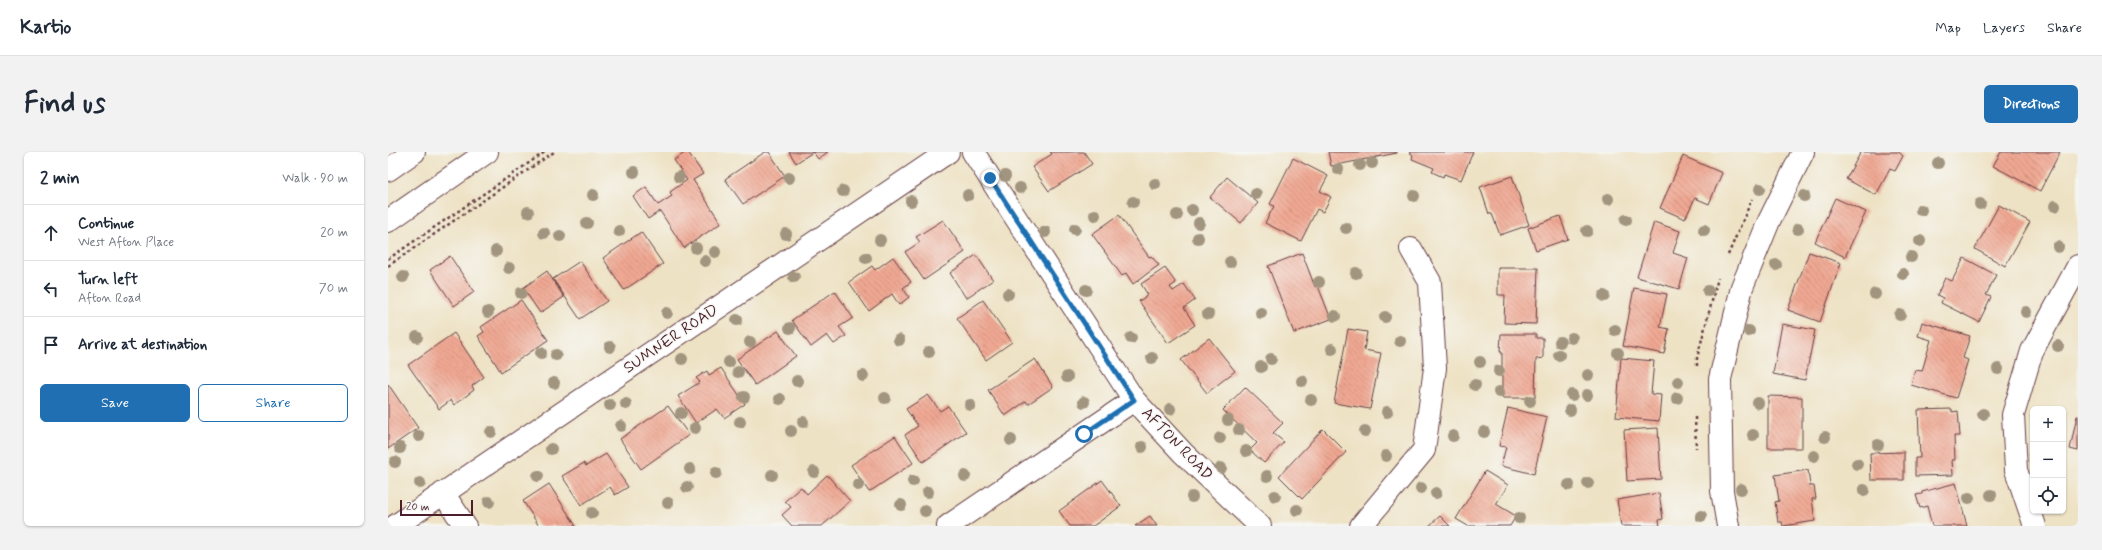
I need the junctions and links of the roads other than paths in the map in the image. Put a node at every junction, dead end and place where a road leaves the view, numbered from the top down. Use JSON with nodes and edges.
{"nodes":[{"id":1,"x":414,"y":152,"type":"edge"},
{"id":2,"x":488,"y":152,"type":"edge"},
{"id":3,"x":948,"y":152,"type":"edge"},
{"id":4,"x":973,"y":152,"type":"edge"},
{"id":5,"x":1804,"y":152,"type":"edge"},
{"id":6,"x":388,"y":170,"type":"edge"},
{"id":7,"x":388,"y":221,"type":"edge"},
{"id":8,"x":1411,"y":249,"type":"dead end"},
{"id":9,"x":2078,"y":266,"type":"edge"},
{"id":10,"x":1134,"y":400,"type":"junction"},
{"id":11,"x":443,"y":493,"type":"junction"},
{"id":12,"x":395,"y":526,"type":"edge"},
{"id":13,"x":465,"y":526,"type":"edge"},
{"id":14,"x":948,"y":526,"type":"edge"},
{"id":15,"x":1260,"y":526,"type":"edge"},
{"id":16,"x":1361,"y":526,"type":"edge"},
{"id":17,"x":1728,"y":526,"type":"edge"},
{"id":18,"x":2035,"y":526,"type":"edge"}],
"edges":[{"from":1,"to":6,"type":"street"},
{"from":2,"to":7,"type":"street"},
{"from":3,"to":11,"type":"street","name":"SUMNER ROAD"},
{"from":4,"to":10,"type":"street","name":"AFTON ROAD"},
{"from":5,"to":17,"type":"street"},
{"from":8,"to":16,"type":"street"},
{"from":9,"to":18,"type":"street"},
{"from":10,"to":14,"type":"street"},
{"from":10,"to":15,"type":"street","name":"AFTON ROAD"},
{"from":11,"to":12,"type":"street","name":"SUMNER ROAD"},
{"from":11,"to":13,"type":"street"}]}
